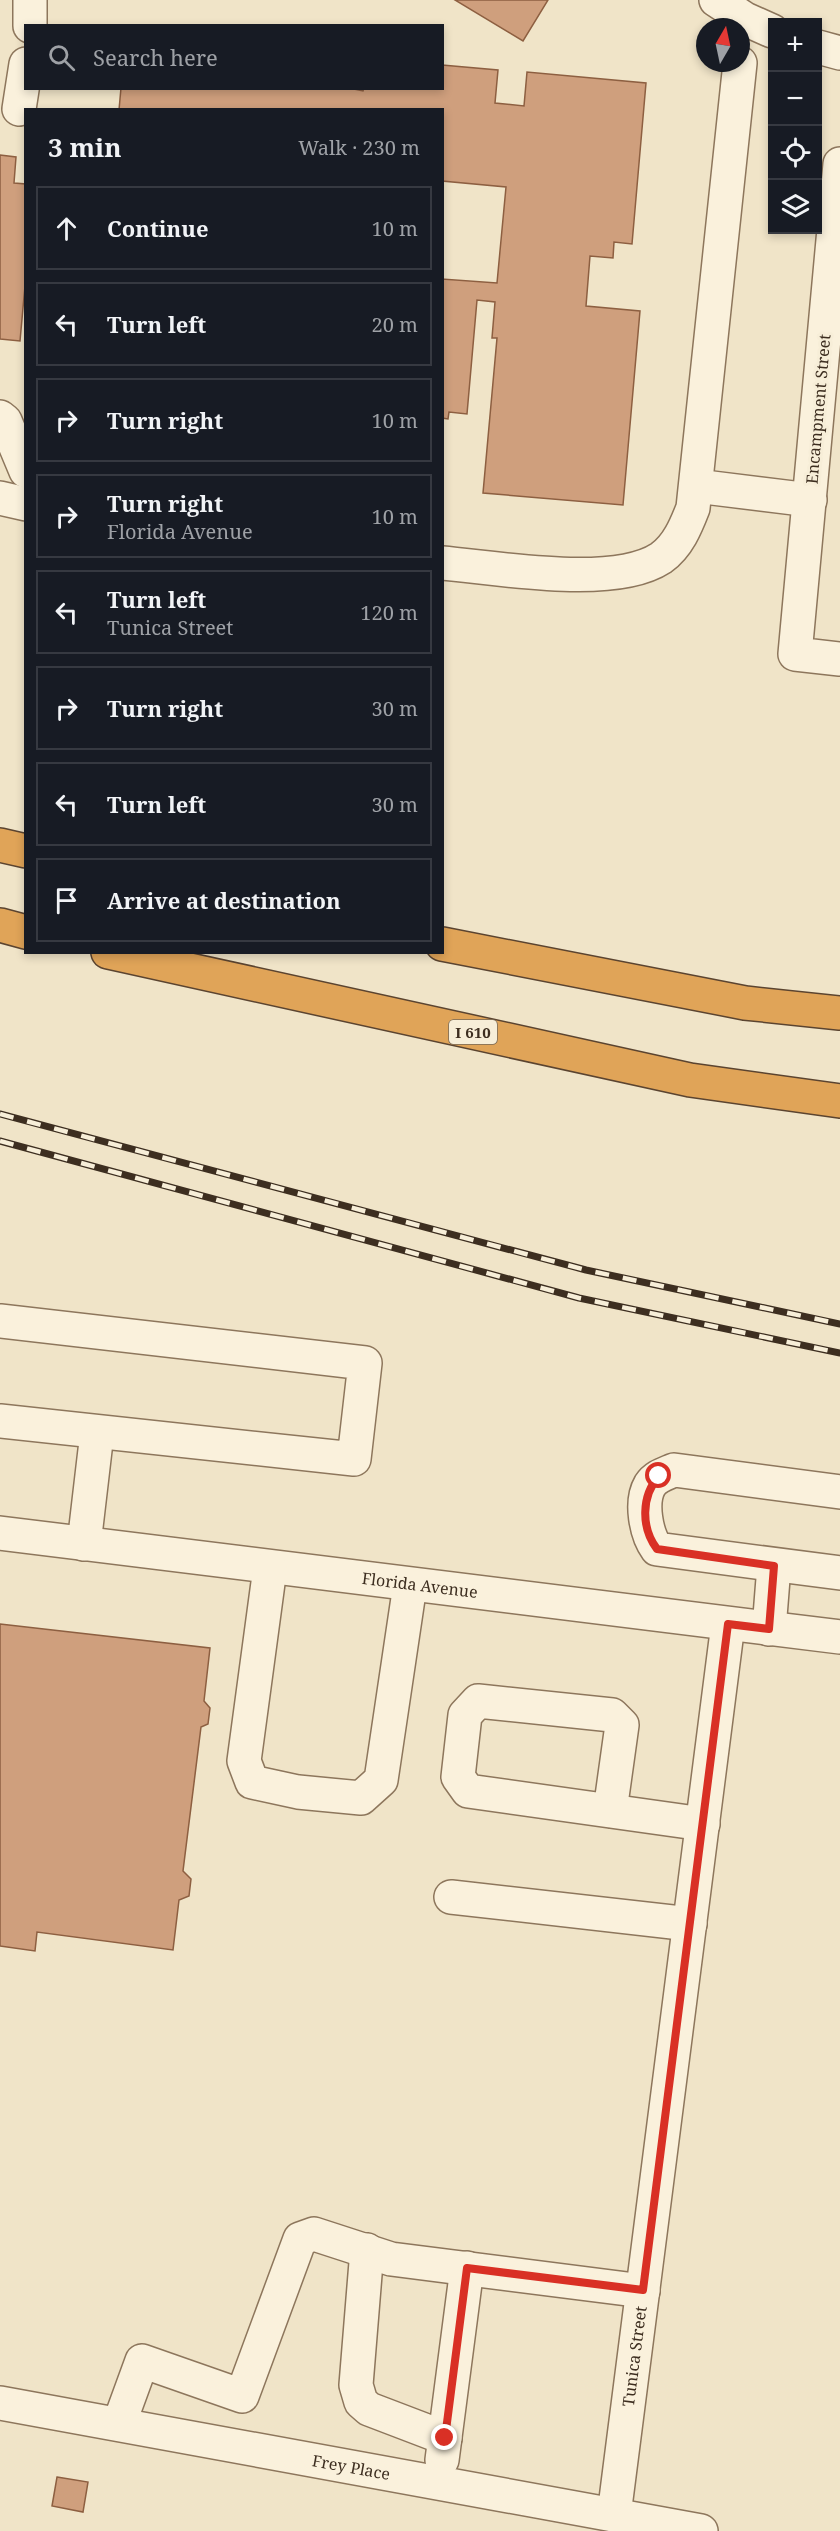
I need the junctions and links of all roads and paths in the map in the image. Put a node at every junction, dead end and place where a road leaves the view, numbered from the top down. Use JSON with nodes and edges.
{"nodes":[{"id":1,"x":30,"y":0,"type":"edge"},
{"id":2,"x":716,"y":0,"type":"edge"},
{"id":3,"x":30,"y":24,"type":"edge"},
{"id":4,"x":759,"y":25,"type":"edge"},
{"id":5,"x":750,"y":41,"type":"edge"},
{"id":6,"x":822,"y":48,"type":"edge"},
{"id":7,"x":840,"y":53,"type":"edge"},
{"id":8,"x":739,"y":72,"type":"edge"},
{"id":9,"x":24,"y":77,"type":"edge"},
{"id":10,"x":19,"y":109,"type":"dead end"},
{"id":11,"x":840,"y":164,"type":"edge"},
{"id":12,"x":0,"y":417,"type":"edge"},
{"id":13,"x":24,"y":466,"type":"edge"},
{"id":14,"x":696,"y":486,"type":"junction"},
{"id":15,"x":0,"y":498,"type":"edge"},
{"id":16,"x":810,"y":500,"type":"junction"},
{"id":17,"x":24,"y":504,"type":"edge"},
{"id":18,"x":444,"y":563,"type":"edge"},
{"id":19,"x":840,"y":659,"type":"edge"},
{"id":20,"x":0,"y":845,"type":"edge"},
{"id":21,"x":24,"y":851,"type":"edge"},
{"id":22,"x":0,"y":925,"type":"edge"},
{"id":23,"x":24,"y":931,"type":"edge"},
{"id":24,"x":444,"y":944,"type":"edge"},
{"id":25,"x":117,"y":954,"type":"edge"},
{"id":26,"x":840,"y":1013,"type":"edge"},
{"id":27,"x":840,"y":1101,"type":"edge"},
{"id":28,"x":0,"y":1321,"type":"edge"},
{"id":29,"x":0,"y":1421,"type":"edge"},
{"id":30,"x":97,"y":1433,"type":"junction"},
{"id":31,"x":840,"y":1492,"type":"edge"},
{"id":32,"x":0,"y":1533,"type":"edge"},
{"id":33,"x":84,"y":1544,"type":"junction"},
{"id":34,"x":774,"y":1566,"type":"junction"},
{"id":35,"x":270,"y":1568,"type":"junction"},
{"id":36,"x":840,"y":1573,"type":"edge"},
{"id":37,"x":410,"y":1585,"type":"junction"},
{"id":38,"x":728,"y":1624,"type":"junction"},
{"id":39,"x":769,"y":1629,"type":"junction"},
{"id":40,"x":840,"y":1637,"type":"edge"},
{"id":41,"x":610,"y":1811,"type":"junction"},
{"id":42,"x":703,"y":1824,"type":"junction"},
{"id":43,"x":451,"y":1897,"type":"dead end"},
{"id":44,"x":690,"y":1924,"type":"junction"},
{"id":45,"x":367,"y":2250,"type":"junction"},
{"id":46,"x":467,"y":2268,"type":"junction"},
{"id":47,"x":643,"y":2290,"type":"junction"},
{"id":48,"x":0,"y":2403,"type":"edge"},
{"id":49,"x":119,"y":2424,"type":"junction"},
{"id":50,"x":445,"y":2438,"type":"junction"},
{"id":51,"x":439,"y":2483,"type":"junction"},
{"id":52,"x":614,"y":2515,"type":"junction"},
{"id":53,"x":701,"y":2531,"type":"edge"}],
"edges":[{"from":1,"to":3,"type":"street"},
{"from":2,"to":4,"type":"street"},
{"from":4,"to":5,"type":"street"},
{"from":6,"to":7,"type":"street"},
{"from":8,"to":14,"type":"street"},
{"from":9,"to":10,"type":"street"},
{"from":11,"to":16,"type":"street","name":"Encampment Street"},
{"from":12,"to":13,"type":"street"},
{"from":14,"to":16,"type":"street"},
{"from":14,"to":18,"type":"street"},
{"from":15,"to":17,"type":"street"},
{"from":16,"to":19,"type":"street","name":"Encampment Street"},
{"from":20,"to":21,"type":"highway"},
{"from":22,"to":23,"type":"highway"},
{"from":24,"to":26,"type":"highway"},
{"from":25,"to":27,"type":"highway","number":"I 610"},
{"from":28,"to":30,"type":"street"},
{"from":29,"to":30,"type":"street"},
{"from":30,"to":33,"type":"street"},
{"from":31,"to":34,"type":"street"},
{"from":32,"to":33,"type":"street","name":"Florida Avenue"},
{"from":33,"to":35,"type":"street","name":"Florida Avenue"},
{"from":34,"to":36,"type":"street"},
{"from":34,"to":39,"type":"street"},
{"from":35,"to":37,"type":"street","name":"Florida Avenue"},
{"from":35,"to":37,"type":"street"},
{"from":37,"to":38,"type":"street","name":"Florida Avenue"},
{"from":38,"to":39,"type":"street","name":"Florida Avenue"},
{"from":38,"to":42,"type":"street","name":"Tunica Street"},
{"from":39,"to":40,"type":"street","name":"Florida Avenue"},
{"from":41,"to":41,"type":"street"},
{"from":41,"to":42,"type":"street"},
{"from":42,"to":44,"type":"street","name":"Tunica Street"},
{"from":43,"to":44,"type":"street"},
{"from":44,"to":47,"type":"street","name":"Tunica Street"},
{"from":45,"to":46,"type":"street"},
{"from":45,"to":49,"type":"street"},
{"from":45,"to":50,"type":"street"},
{"from":46,"to":47,"type":"street"},
{"from":46,"to":50,"type":"street"},
{"from":47,"to":52,"type":"street","name":"Tunica Street"},
{"from":48,"to":49,"type":"street","name":"Frey Place"},
{"from":49,"to":51,"type":"street","name":"Frey Place"},
{"from":50,"to":51,"type":"street"},
{"from":51,"to":52,"type":"street","name":"Frey Place"},
{"from":52,"to":53,"type":"street","name":"Frey Place"}]}
